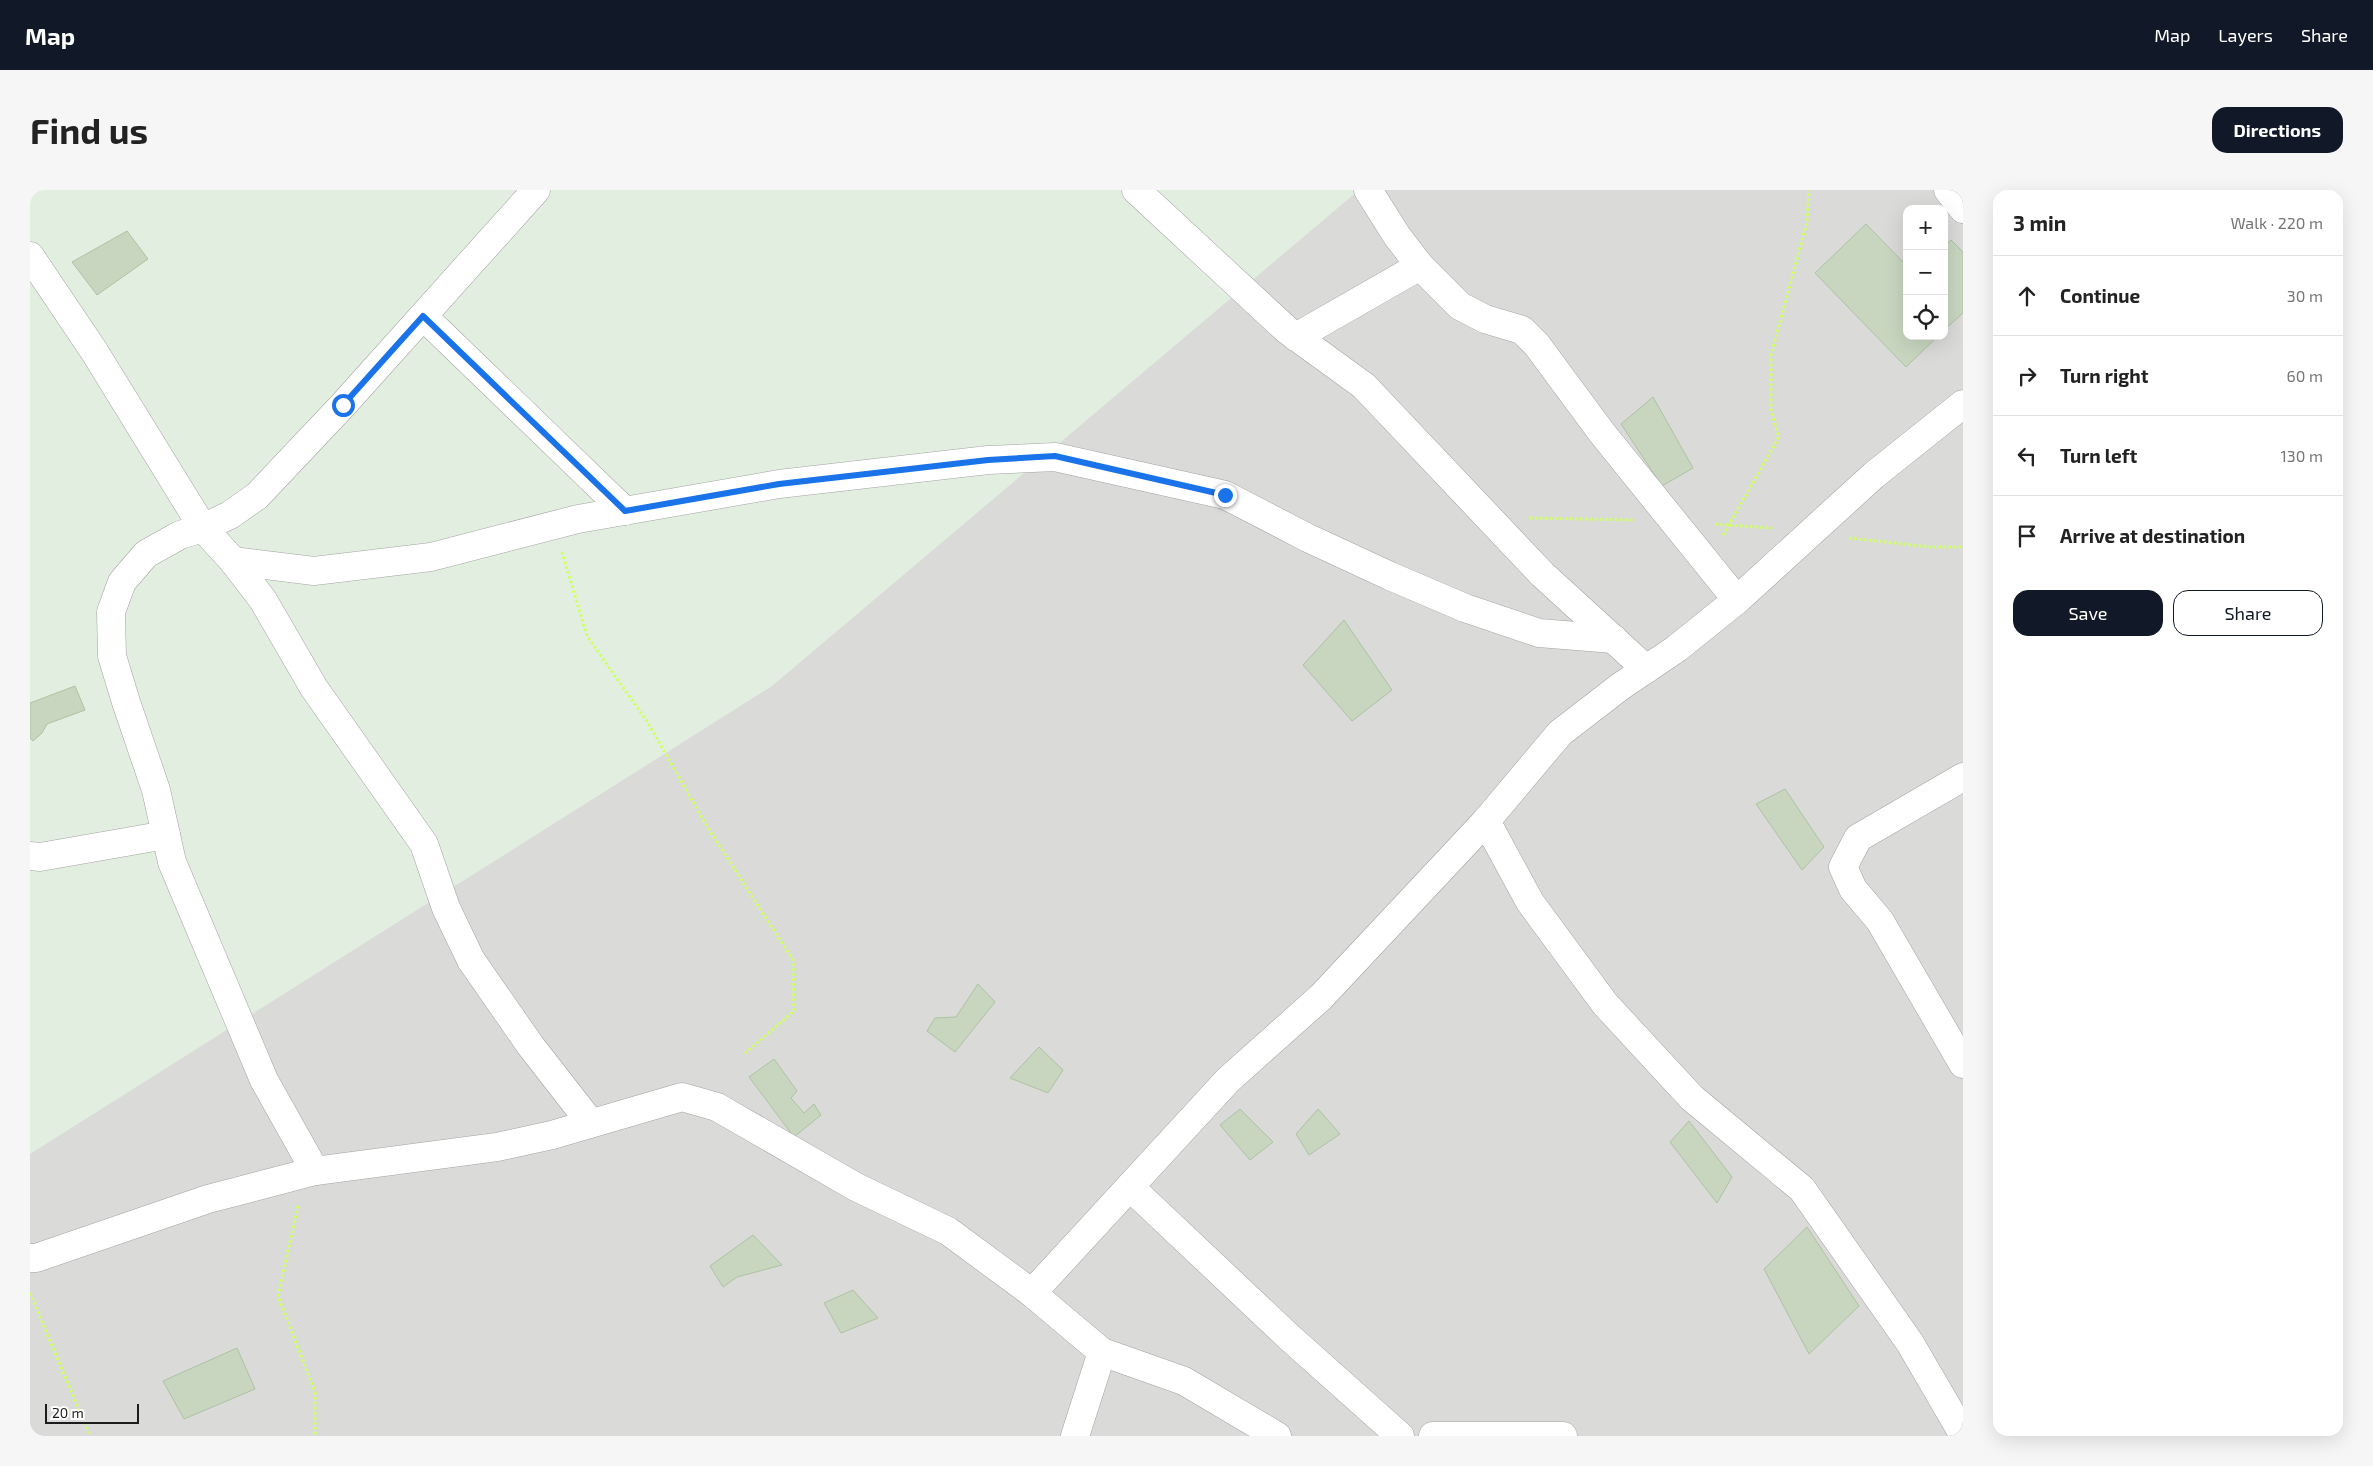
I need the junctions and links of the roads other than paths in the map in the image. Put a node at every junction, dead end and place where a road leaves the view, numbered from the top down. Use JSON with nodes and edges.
{"nodes":[{"id":1,"x":536,"y":190,"type":"edge"},
{"id":2,"x":1136,"y":190,"type":"edge"},
{"id":3,"x":1948,"y":190,"type":"edge"},
{"id":4,"x":1372,"y":191,"type":"edge"},
{"id":5,"x":1963,"y":209,"type":"edge"},
{"id":6,"x":30,"y":256,"type":"edge"},
{"id":7,"x":1420,"y":266,"type":"junction"},
{"id":8,"x":423,"y":316,"type":"junction"},
{"id":9,"x":1296,"y":337,"type":"junction"},
{"id":10,"x":1963,"y":404,"type":"edge"},
{"id":11,"x":625,"y":511,"type":"junction"},
{"id":12,"x":204,"y":528,"type":"junction"},
{"id":13,"x":233,"y":561,"type":"junction"},
{"id":14,"x":1737,"y":600,"type":"junction"},
{"id":15,"x":1614,"y":639,"type":"junction"},
{"id":16,"x":1646,"y":669,"type":"junction"},
{"id":17,"x":1963,"y":777,"type":"edge"},
{"id":18,"x":1486,"y":821,"type":"junction"},
{"id":19,"x":166,"y":835,"type":"junction"},
{"id":20,"x":30,"y":856,"type":"edge"},
{"id":21,"x":1963,"y":1064,"type":"edge"},
{"id":22,"x":590,"y":1122,"type":"junction"},
{"id":23,"x":315,"y":1171,"type":"junction"},
{"id":24,"x":1130,"y":1187,"type":"junction"},
{"id":25,"x":30,"y":1258,"type":"edge"},
{"id":26,"x":1032,"y":1293,"type":"junction"},
{"id":27,"x":1102,"y":1352,"type":"junction"},
{"id":28,"x":1963,"y":1434,"type":"edge"},
{"id":29,"x":1075,"y":1436,"type":"edge"},
{"id":30,"x":1277,"y":1436,"type":"edge"},
{"id":31,"x":1400,"y":1436,"type":"edge"},
{"id":32,"x":1433,"y":1436,"type":"edge"},
{"id":33,"x":1563,"y":1436,"type":"edge"}],
"edges":[{"from":1,"to":8,"type":"street"},
{"from":2,"to":9,"type":"street"},
{"from":3,"to":5,"type":"street"},
{"from":4,"to":7,"type":"street"},
{"from":6,"to":12,"type":"street"},
{"from":7,"to":9,"type":"street"},
{"from":7,"to":14,"type":"street"},
{"from":8,"to":11,"type":"street"},
{"from":8,"to":12,"type":"street"},
{"from":9,"to":15,"type":"street"},
{"from":10,"to":14,"type":"street"},
{"from":11,"to":13,"type":"street"},
{"from":11,"to":15,"type":"street"},
{"from":12,"to":13,"type":"street"},
{"from":12,"to":19,"type":"street"},
{"from":13,"to":22,"type":"street"},
{"from":14,"to":16,"type":"street"},
{"from":15,"to":16,"type":"street"},
{"from":16,"to":18,"type":"street"},
{"from":17,"to":21,"type":"street"},
{"from":18,"to":24,"type":"street"},
{"from":18,"to":28,"type":"street"},
{"from":19,"to":20,"type":"street"},
{"from":19,"to":23,"type":"street"},
{"from":22,"to":23,"type":"street"},
{"from":22,"to":26,"type":"street"},
{"from":23,"to":25,"type":"street"},
{"from":24,"to":26,"type":"street"},
{"from":24,"to":31,"type":"street"},
{"from":26,"to":27,"type":"street"},
{"from":27,"to":29,"type":"street"},
{"from":27,"to":30,"type":"street"},
{"from":32,"to":33,"type":"street"}]}
